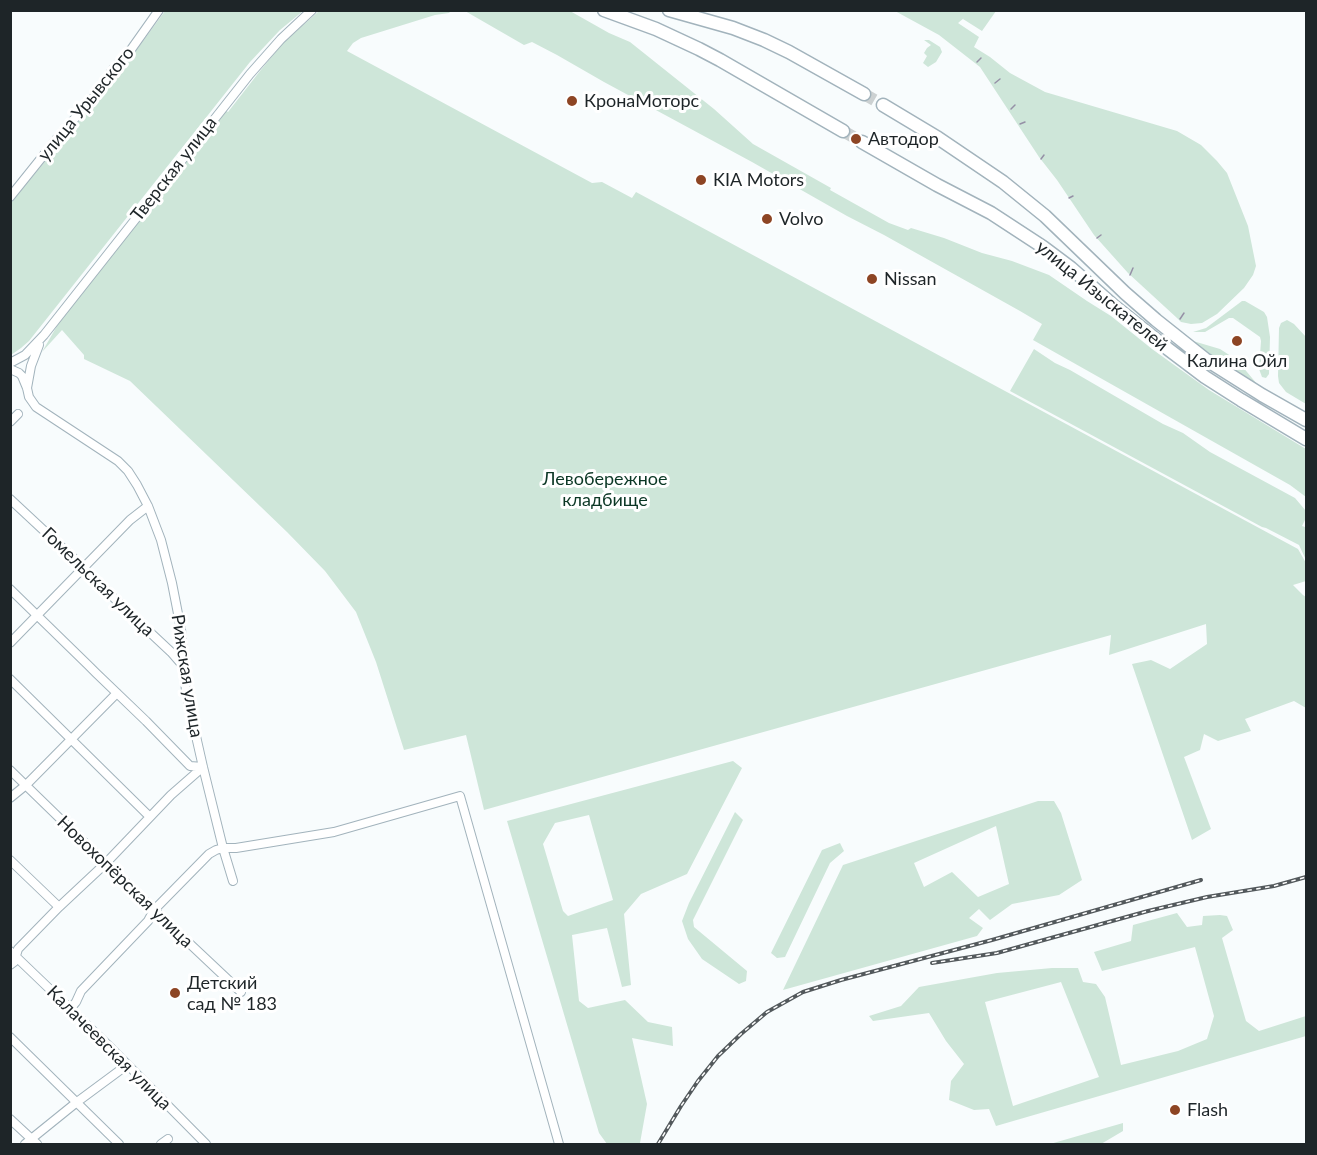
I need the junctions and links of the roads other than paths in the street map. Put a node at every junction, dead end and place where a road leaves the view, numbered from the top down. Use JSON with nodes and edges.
{"nodes":[{"id":1,"x":159,"y":10,"type":"edge"},
{"id":2,"x":312,"y":10,"type":"edge"},
{"id":3,"x":604,"y":10,"type":"edge"},
{"id":4,"x":669,"y":10,"type":"edge"},
{"id":5,"x":864,"y":94,"type":"tunnel mouth"},
{"id":6,"x":883,"y":105,"type":"tunnel mouth"},
{"id":7,"x":843,"y":131,"type":"tunnel mouth"},
{"id":8,"x":862,"y":142,"type":"tunnel mouth"},
{"id":9,"x":10,"y":197,"type":"edge"},
{"id":10,"x":44,"y":335,"type":"junction"},
{"id":11,"x":10,"y":363,"type":"edge"},
{"id":12,"x":10,"y":369,"type":"edge"},
{"id":13,"x":27,"y":388,"type":"junction"},
{"id":14,"x":18,"y":414,"type":"dead end"},
{"id":15,"x":1306,"y":420,"type":"edge"},
{"id":16,"x":10,"y":422,"type":"edge"},
{"id":17,"x":1306,"y":439,"type":"edge"},
{"id":18,"x":10,"y":499,"type":"edge"},
{"id":19,"x":148,"y":506,"type":"junction"},
{"id":20,"x":83,"y":567,"type":"junction"},
{"id":21,"x":10,"y":589,"type":"edge"},
{"id":22,"x":38,"y":616,"type":"junction"},
{"id":23,"x":10,"y":643,"type":"edge"},
{"id":24,"x":184,"y":667,"type":"junction"},
{"id":25,"x":10,"y":679,"type":"edge"},
{"id":26,"x":117,"y":693,"type":"junction"},
{"id":27,"x":71,"y":739,"type":"junction"},
{"id":28,"x":203,"y":767,"type":"junction"},
{"id":29,"x":10,"y":770,"type":"edge"},
{"id":30,"x":26,"y":785,"type":"junction"},
{"id":31,"x":10,"y":798,"type":"edge"},
{"id":32,"x":150,"y":817,"type":"junction"},
{"id":33,"x":223,"y":848,"type":"junction"},
{"id":34,"x":10,"y":860,"type":"edge"},
{"id":35,"x":106,"y":863,"type":"junction"},
{"id":36,"x":233,"y":881,"type":"dead end"},
{"id":37,"x":58,"y":907,"type":"junction"},
{"id":38,"x":154,"y":910,"type":"junction"},
{"id":39,"x":13,"y":954,"type":"edge"},
{"id":40,"x":10,"y":965,"type":"edge"},
{"id":41,"x":241,"y":992,"type":"dead end"},
{"id":42,"x":70,"y":1009,"type":"junction"},
{"id":43,"x":10,"y":1037,"type":"edge"},
{"id":44,"x":127,"y":1065,"type":"junction"},
{"id":45,"x":77,"y":1102,"type":"junction"},
{"id":46,"x":10,"y":1119,"type":"edge"},
{"id":47,"x":168,"y":1139,"type":"dead end"},
{"id":48,"x":31,"y":1143,"type":"edge"},
{"id":49,"x":119,"y":1144,"type":"edge"},
{"id":50,"x":161,"y":1144,"type":"edge"},
{"id":51,"x":206,"y":1144,"type":"edge"},
{"id":52,"x":559,"y":1144,"type":"edge"}],
"edges":[{"from":1,"to":9,"type":"street","name":"улица Урывского"},
{"from":2,"to":10,"type":"street","name":"Тверская улица"},
{"from":3,"to":7,"type":"highway"},
{"from":4,"to":5,"type":"highway"},
{"from":6,"to":15,"type":"highway","name":"улица Изыскателей"},
{"from":8,"to":17,"type":"highway","name":"улица Изыскателей"},
{"from":10,"to":11,"type":"street"},
{"from":10,"to":13,"type":"street"},
{"from":12,"to":13,"type":"street","name":"Рижская улица"},
{"from":13,"to":19,"type":"street","name":"Рижская улица"},
{"from":14,"to":16,"type":"street"},
{"from":18,"to":20,"type":"street","name":"Гомельская улица"},
{"from":19,"to":20,"type":"street"},
{"from":19,"to":24,"type":"street","name":"Рижская улица"},
{"from":20,"to":22,"type":"street"},
{"from":20,"to":24,"type":"street","name":"Гомельская улица"},
{"from":21,"to":22,"type":"street"},
{"from":22,"to":23,"type":"street"},
{"from":22,"to":26,"type":"street"},
{"from":24,"to":28,"type":"street","name":"Рижская улица"},
{"from":25,"to":27,"type":"street"},
{"from":26,"to":27,"type":"street"},
{"from":26,"to":28,"type":"street"},
{"from":27,"to":30,"type":"street"},
{"from":27,"to":32,"type":"street"},
{"from":28,"to":32,"type":"street"},
{"from":28,"to":33,"type":"street","name":"Рижская улица"},
{"from":29,"to":30,"type":"street","name":"Новохопёрская улица"},
{"from":30,"to":31,"type":"street"},
{"from":30,"to":35,"type":"street","name":"Новохопёрская улица"},
{"from":32,"to":35,"type":"street"},
{"from":33,"to":36,"type":"street","name":"Рижская улица"},
{"from":33,"to":38,"type":"street"},
{"from":33,"to":52,"type":"street"},
{"from":34,"to":37,"type":"street"},
{"from":35,"to":37,"type":"street"},
{"from":35,"to":38,"type":"street","name":"Новохопёрская улица"},
{"from":37,"to":39,"type":"street"},
{"from":38,"to":41,"type":"street","name":"Новохопёрская улица"},
{"from":38,"to":42,"type":"street"},
{"from":39,"to":40,"type":"street"},
{"from":39,"to":42,"type":"street","name":"Калачеевская улица"},
{"from":42,"to":44,"type":"street","name":"Калачеевская улица"},
{"from":43,"to":45,"type":"street"},
{"from":44,"to":45,"type":"street"},
{"from":44,"to":51,"type":"street","name":"Калачеевская улица"},
{"from":45,"to":48,"type":"street"},
{"from":45,"to":49,"type":"street"},
{"from":46,"to":48,"type":"street"},
{"from":47,"to":50,"type":"street"}]}
